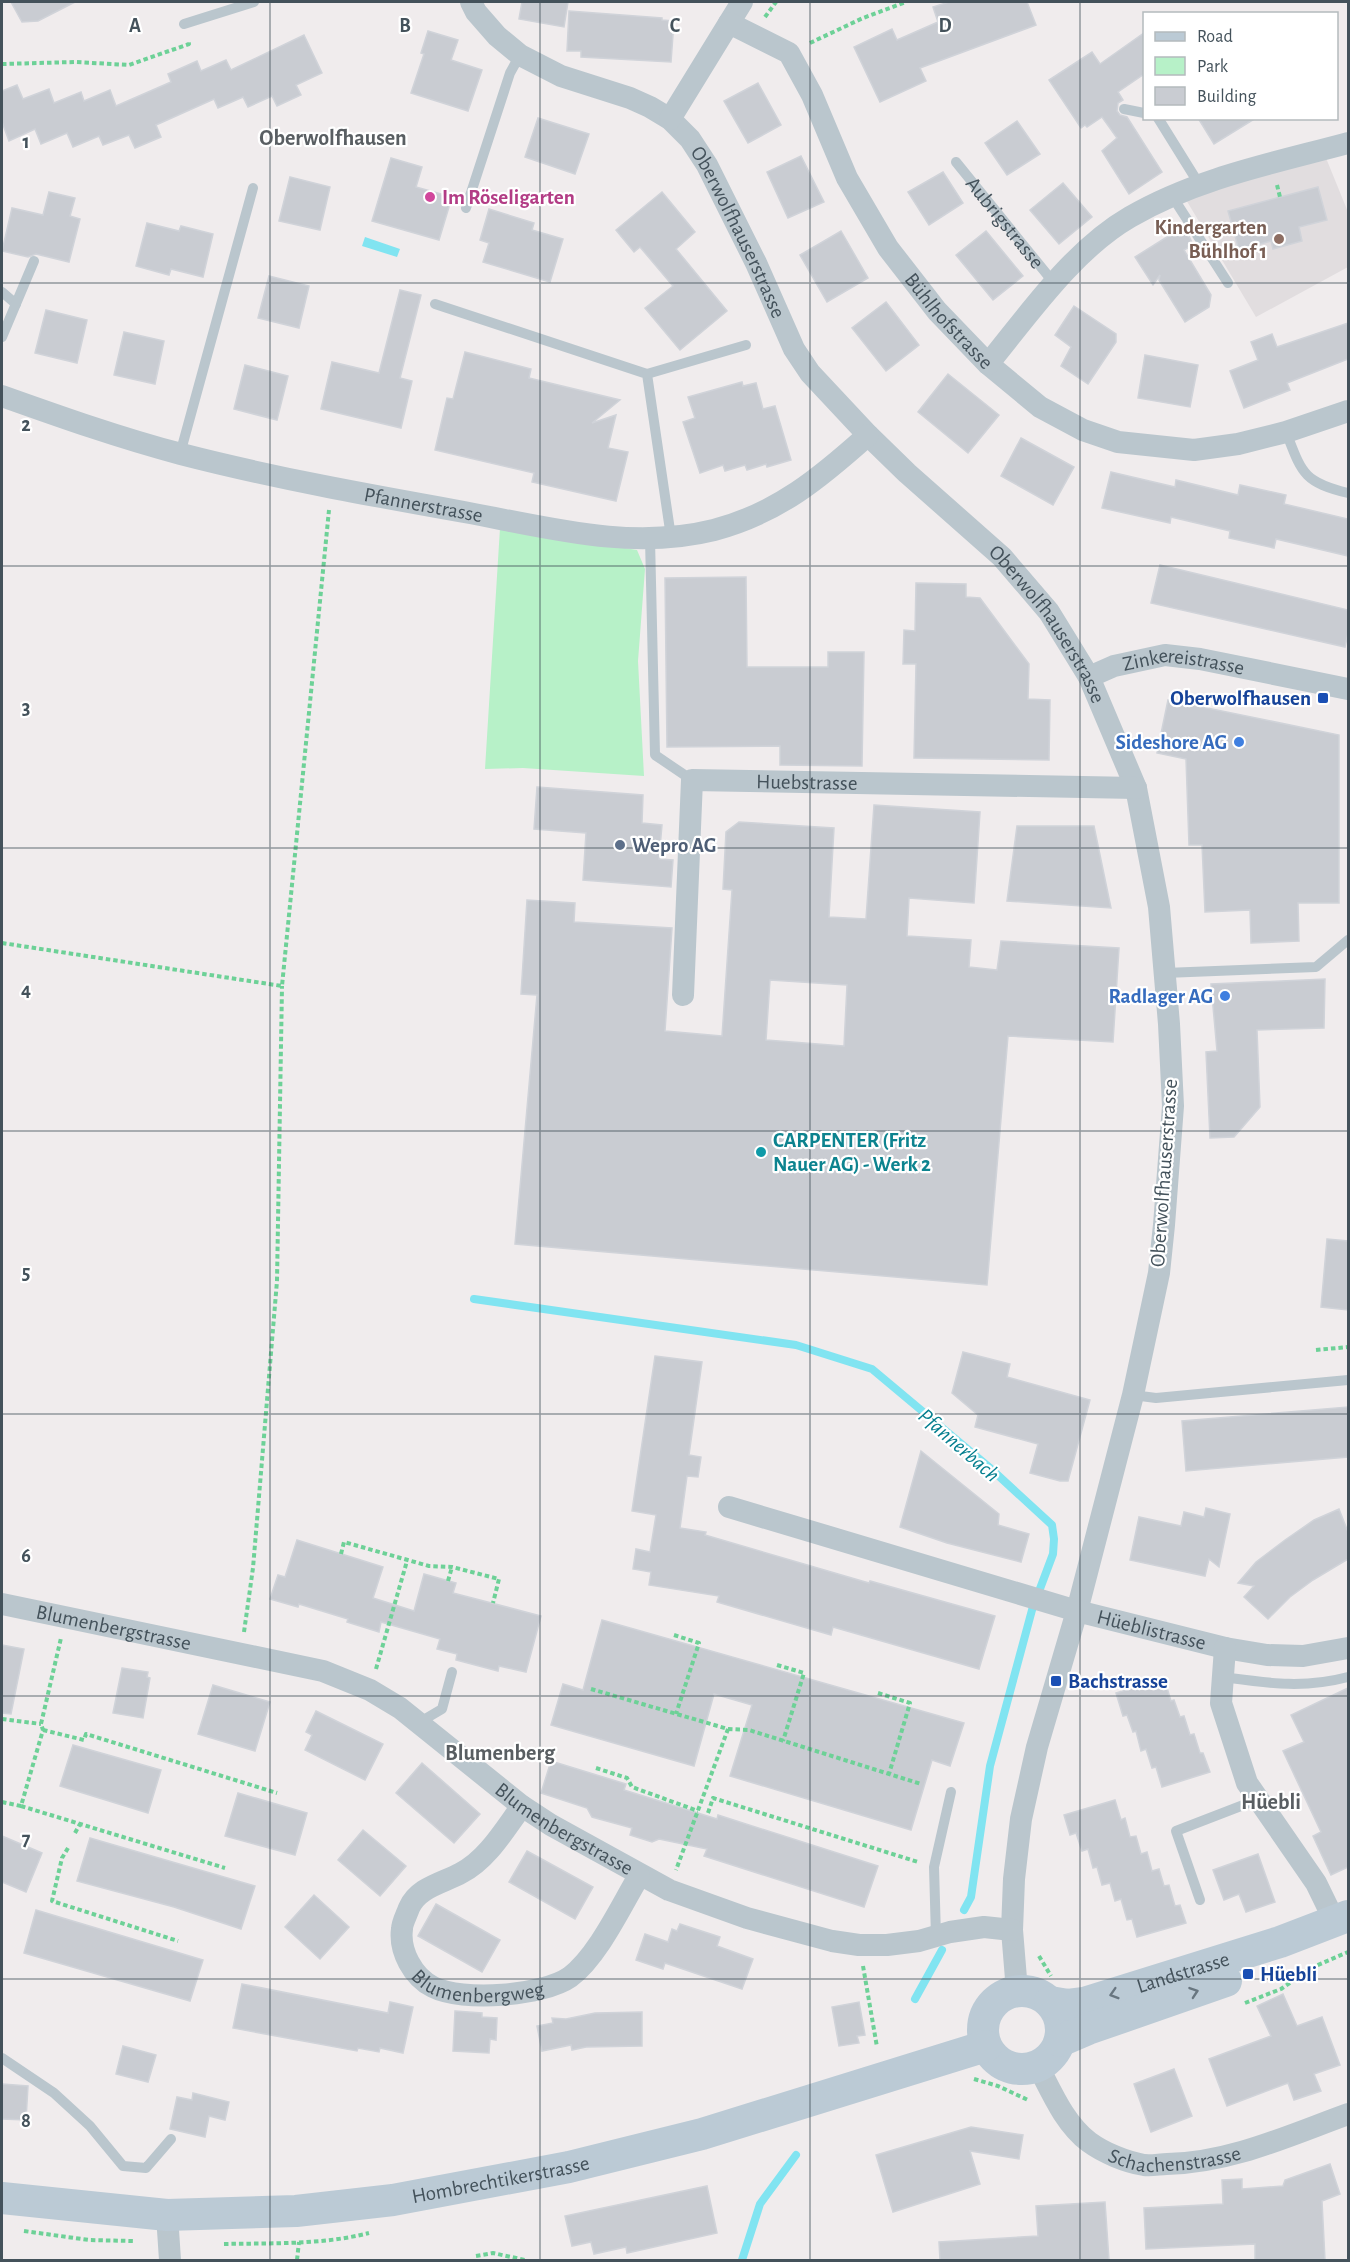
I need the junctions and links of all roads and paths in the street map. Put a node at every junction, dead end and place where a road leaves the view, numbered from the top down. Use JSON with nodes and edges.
{"nodes":[{"id":1,"x":254,"y":2,"type":"edge"},
{"id":2,"x":471,"y":2,"type":"edge"},
{"id":3,"x":742,"y":2,"type":"edge"},
{"id":4,"x":906,"y":2,"type":"edge"},
{"id":5,"x":729,"y":23,"type":"junction"},
{"id":6,"x":184,"y":24,"type":"joint"},
{"id":7,"x":789,"y":53,"type":"junction"},
{"id":8,"x":520,"y":55,"type":"junction"},
{"id":9,"x":2,"y":64,"type":"edge"},
{"id":10,"x":1124,"y":110,"type":"dead end"},
{"id":11,"x":1143,"y":113,"type":"edge"},
{"id":12,"x":670,"y":119,"type":"junction"},
{"id":13,"x":1159,"y":120,"type":"edge"},
{"id":14,"x":1348,"y":143,"type":"edge"},
{"id":15,"x":956,"y":162,"type":"dead end"},
{"id":16,"x":1199,"y":184,"type":"junction"},
{"id":17,"x":253,"y":188,"type":"dead end"},
{"id":18,"x":1172,"y":196,"type":"junction"},
{"id":19,"x":466,"y":208,"type":"dead end"},
{"id":20,"x":34,"y":261,"type":"dead end"},
{"id":21,"x":1054,"y":283,"type":"junction"},
{"id":22,"x":1228,"y":283,"type":"dead end"},
{"id":23,"x":2,"y":292,"type":"edge"},
{"id":24,"x":16,"y":304,"type":"junction"},
{"id":25,"x":435,"y":304,"type":"dead end"},
{"id":26,"x":2,"y":338,"type":"edge"},
{"id":27,"x":746,"y":345,"type":"dead end"},
{"id":28,"x":988,"y":364,"type":"junction"},
{"id":29,"x":647,"y":374,"type":"junction"},
{"id":30,"x":2,"y":396,"type":"edge"},
{"id":31,"x":1348,"y":411,"type":"edge"},
{"id":32,"x":1286,"y":432,"type":"junction"},
{"id":33,"x":868,"y":435,"type":"junction"},
{"id":34,"x":180,"y":454,"type":"junction"},
{"id":35,"x":332,"y":488,"type":"junction"},
{"id":36,"x":1348,"y":493,"type":"edge"},
{"id":37,"x":661,"y":538,"type":"junction"},
{"id":38,"x":1089,"y":677,"type":"junction"},
{"id":39,"x":1348,"y":689,"type":"edge"},
{"id":40,"x":692,"y":780,"type":"junction"},
{"id":41,"x":1136,"y":788,"type":"junction"},
{"id":42,"x":1348,"y":940,"type":"edge"},
{"id":43,"x":2,"y":943,"type":"edge"},
{"id":44,"x":1165,"y":973,"type":"junction"},
{"id":45,"x":282,"y":986,"type":"junction"},
{"id":46,"x":683,"y":994,"type":"dead end"},
{"id":47,"x":1348,"y":1347,"type":"edge"},
{"id":48,"x":1316,"y":1350,"type":"dead end"},
{"id":49,"x":1348,"y":1380,"type":"edge"},
{"id":50,"x":1133,"y":1395,"type":"junction"},
{"id":51,"x":729,"y":1507,"type":"dead end"},
{"id":52,"x":341,"y":1554,"type":"dead end"},
{"id":53,"x":407,"y":1560,"type":"junction"},
{"id":54,"x":452,"y":1567,"type":"junction"},
{"id":55,"x":448,"y":1581,"type":"dead end"},
{"id":56,"x":493,"y":1603,"type":"dead end"},
{"id":57,"x":2,"y":1604,"type":"edge"},
{"id":58,"x":1077,"y":1611,"type":"junction"},
{"id":59,"x":66,"y":1617,"type":"junction"},
{"id":60,"x":674,"y":1635,"type":"dead end"},
{"id":61,"x":1225,"y":1648,"type":"junction"},
{"id":62,"x":1348,"y":1648,"type":"edge"},
{"id":63,"x":240,"y":1653,"type":"junction"},
{"id":64,"x":777,"y":1665,"type":"dead end"},
{"id":65,"x":452,"y":1672,"type":"dead end"},
{"id":66,"x":1222,"y":1677,"type":"junction"},
{"id":67,"x":1348,"y":1677,"type":"edge"},
{"id":68,"x":591,"y":1689,"type":"dead end"},
{"id":69,"x":370,"y":1690,"type":"junction"},
{"id":70,"x":878,"y":1693,"type":"dead end"},
{"id":71,"x":676,"y":1714,"type":"junction"},
{"id":72,"x":2,"y":1719,"type":"edge"},
{"id":73,"x":420,"y":1722,"type":"junction"},
{"id":74,"x":41,"y":1724,"type":"junction"},
{"id":75,"x":728,"y":1729,"type":"junction"},
{"id":76,"x":43,"y":1731,"type":"junction"},
{"id":77,"x":783,"y":1741,"type":"junction"},
{"id":78,"x":596,"y":1768,"type":"dead end"},
{"id":79,"x":889,"y":1774,"type":"junction"},
{"id":80,"x":921,"y":1784,"type":"dead end"},
{"id":81,"x":951,"y":1792,"type":"dead end"},
{"id":82,"x":277,"y":1793,"type":"dead end"},
{"id":83,"x":1259,"y":1799,"type":"junction"},
{"id":84,"x":2,"y":1802,"type":"edge"},
{"id":85,"x":21,"y":1806,"type":"junction"},
{"id":86,"x":522,"y":1806,"type":"junction"},
{"id":87,"x":698,"y":1811,"type":"junction"},
{"id":88,"x":708,"y":1813,"type":"dead end"},
{"id":89,"x":80,"y":1824,"type":"junction"},
{"id":90,"x":75,"y":1833,"type":"dead end"},
{"id":91,"x":68,"y":1848,"type":"dead end"},
{"id":92,"x":934,"y":1867,"type":"junction"},
{"id":93,"x":225,"y":1868,"type":"dead end"},
{"id":94,"x":639,"y":1876,"type":"junction"},
{"id":95,"x":669,"y":1890,"type":"junction"},
{"id":96,"x":1200,"y":1900,"type":"dead end"},
{"id":97,"x":1344,"y":1926,"type":"edge"},
{"id":98,"x":1012,"y":1930,"type":"junction"},
{"id":99,"x":943,"y":1935,"type":"junction"},
{"id":100,"x":178,"y":1941,"type":"dead end"},
{"id":101,"x":859,"y":1945,"type":"junction"},
{"id":102,"x":1017,"y":1991,"type":"junction"},
{"id":103,"x":1050,"y":2002,"type":"junction"},
{"id":104,"x":1060,"y":2041,"type":"junction"},
{"id":105,"x":986,"y":2046,"type":"junction"},
{"id":106,"x":877,"y":2047,"type":"dead end"},
{"id":107,"x":2,"y":2058,"type":"edge"},
{"id":108,"x":1038,"y":2066,"type":"junction"},
{"id":109,"x":1348,"y":2114,"type":"edge"},
{"id":110,"x":171,"y":2139,"type":"dead end"},
{"id":111,"x":2,"y":2198,"type":"edge"},
{"id":112,"x":22,"y":2230,"type":"dead end"},
{"id":113,"x":168,"y":2238,"type":"edge"},
{"id":114,"x":299,"y":2242,"type":"dead end"},
{"id":115,"x":476,"y":2256,"type":"dead end"},
{"id":116,"x":297,"y":2260,"type":"edge"},
{"id":117,"x":525,"y":2260,"type":"edge"}],
"edges":[{"from":1,"to":6,"type":"lane"},
{"from":2,"to":8,"type":"street","name":"Oberwolfhauserstrasse"},
{"from":3,"to":5,"type":"street"},
{"from":4,"to":7,"type":"path"},
{"from":5,"to":7,"type":"street"},
{"from":5,"to":12,"type":"street"},
{"from":6,"to":9,"type":"path"},
{"from":7,"to":28,"type":"street","name":"Bühlhofstrasse"},
{"from":8,"to":12,"type":"street","name":"Oberwolfhauserstrasse"},
{"from":8,"to":19,"type":"lane"},
{"from":10,"to":11,"type":"lane"},
{"from":12,"to":33,"type":"street","name":"Oberwolfhauserstrasse"},
{"from":13,"to":16,"type":"lane"},
{"from":14,"to":16,"type":"street","name":"Aubrigstrasse"},
{"from":15,"to":21,"type":"lane","name":"Aubrigstrasse"},
{"from":16,"to":18,"type":"street","name":"Aubrigstrasse"},
{"from":17,"to":34,"type":"lane"},
{"from":18,"to":21,"type":"street","name":"Aubrigstrasse"},
{"from":18,"to":22,"type":"lane"},
{"from":20,"to":24,"type":"lane"},
{"from":21,"to":28,"type":"street","name":"Aubrigstrasse"},
{"from":23,"to":24,"type":"lane"},
{"from":24,"to":26,"type":"lane"},
{"from":25,"to":29,"type":"lane"},
{"from":27,"to":29,"type":"lane"},
{"from":28,"to":32,"type":"street","name":"Bühlhofstrasse"},
{"from":29,"to":37,"type":"lane"},
{"from":30,"to":34,"type":"street","name":"Pfannerstrasse"},
{"from":31,"to":32,"type":"street","name":"Bühlhofstrasse"},
{"from":32,"to":36,"type":"lane"},
{"from":33,"to":37,"type":"street","name":"Pfannerstrasse"},
{"from":33,"to":38,"type":"street","name":"Oberwolfhauserstrasse"},
{"from":34,"to":35,"type":"street","name":"Pfannerstrasse"},
{"from":35,"to":37,"type":"street","name":"Pfannerstrasse"},
{"from":35,"to":45,"type":"path"},
{"from":37,"to":40,"type":"lane"},
{"from":38,"to":39,"type":"street","name":"Zinkereistrasse"},
{"from":38,"to":41,"type":"street","name":"Oberwolfhauserstrasse"},
{"from":40,"to":41,"type":"street","name":"Huebstrasse"},
{"from":40,"to":46,"type":"street"},
{"from":41,"to":44,"type":"street","name":"Oberwolfhauserstrasse"},
{"from":42,"to":44,"type":"lane"},
{"from":43,"to":45,"type":"path"},
{"from":44,"to":50,"type":"street","name":"Oberwolfhauserstrasse"},
{"from":45,"to":63,"type":"path"},
{"from":47,"to":48,"type":"path"},
{"from":49,"to":50,"type":"lane"},
{"from":50,"to":58,"type":"street","name":"Oberwolfhauserstrasse"},
{"from":51,"to":58,"type":"street"},
{"from":52,"to":53,"type":"path"},
{"from":53,"to":54,"type":"path"},
{"from":53,"to":69,"type":"path"},
{"from":54,"to":55,"type":"path"},
{"from":54,"to":56,"type":"path"},
{"from":57,"to":59,"type":"street","name":"Blumenbergstrasse"},
{"from":58,"to":61,"type":"street","name":"Hüeblistrasse"},
{"from":58,"to":98,"type":"street","name":"Oberwolfhauserstrasse"},
{"from":59,"to":63,"type":"street","name":"Blumenbergstrasse"},
{"from":59,"to":74,"type":"path"},
{"from":60,"to":71,"type":"path"},
{"from":61,"to":62,"type":"street","name":"Hüeblistrasse"},
{"from":61,"to":66,"type":"street","name":"Hüeblistrasse"},
{"from":63,"to":69,"type":"street","name":"Blumenbergstrasse"},
{"from":64,"to":77,"type":"path"},
{"from":65,"to":73,"type":"lane"},
{"from":66,"to":67,"type":"lane"},
{"from":66,"to":83,"type":"street","name":"Hüeblistrasse"},
{"from":68,"to":71,"type":"path"},
{"from":69,"to":73,"type":"street","name":"Blumenbergstrasse"},
{"from":70,"to":79,"type":"path"},
{"from":71,"to":75,"type":"path"},
{"from":72,"to":74,"type":"path"},
{"from":73,"to":86,"type":"street","name":"Blumenbergstrasse"},
{"from":74,"to":76,"type":"path"},
{"from":75,"to":77,"type":"path"},
{"from":75,"to":87,"type":"path"},
{"from":76,"to":82,"type":"path"},
{"from":76,"to":85,"type":"path"},
{"from":77,"to":79,"type":"path"},
{"from":78,"to":87,"type":"path"},
{"from":79,"to":80,"type":"path"},
{"from":81,"to":92,"type":"lane"},
{"from":83,"to":96,"type":"lane"},
{"from":83,"to":97,"type":"street","name":"Hüeblistrasse"},
{"from":84,"to":85,"type":"path"},
{"from":85,"to":89,"type":"path"},
{"from":86,"to":94,"type":"street","name":"Blumenbergstrasse"},
{"from":86,"to":94,"type":"street","name":"Blumenbergweg"},
{"from":87,"to":95,"type":"path"},
{"from":88,"to":92,"type":"path"},
{"from":89,"to":90,"type":"path"},
{"from":89,"to":93,"type":"path"},
{"from":91,"to":100,"type":"path"},
{"from":92,"to":99,"type":"lane"},
{"from":94,"to":95,"type":"street","name":"Blumenbergstrasse"},
{"from":95,"to":101,"type":"street","name":"Blumenbergstrasse"},
{"from":97,"to":103,"type":"main road","name":"Landstrasse","one_way":true},
{"from":104,"to":97,"type":"main road","name":"Landstrasse","one_way":true},
{"from":98,"to":99,"type":"street","name":"Blumenbergstrasse"},
{"from":98,"to":102,"type":"street","name":"Oberwolfhauserstrasse"},
{"from":99,"to":101,"type":"street","name":"Blumenbergstrasse"},
{"from":101,"to":106,"type":"path"},
{"from":102,"to":103,"type":"main road"},
{"from":102,"to":105,"type":"main road"},
{"from":103,"to":104,"type":"main road"},
{"from":104,"to":108,"type":"main road"},
{"from":105,"to":108,"type":"main road"},
{"from":105,"to":113,"type":"main road","name":"Hombrechtikerstrasse"},
{"from":107,"to":110,"type":"lane"},
{"from":108,"to":109,"type":"street","name":"Schachenstrasse"},
{"from":111,"to":113,"type":"main road","name":"Hombrechtikerstrasse"},
{"from":112,"to":113,"type":"path"},
{"from":114,"to":116,"type":"path"},
{"from":115,"to":117,"type":"path"}]}
